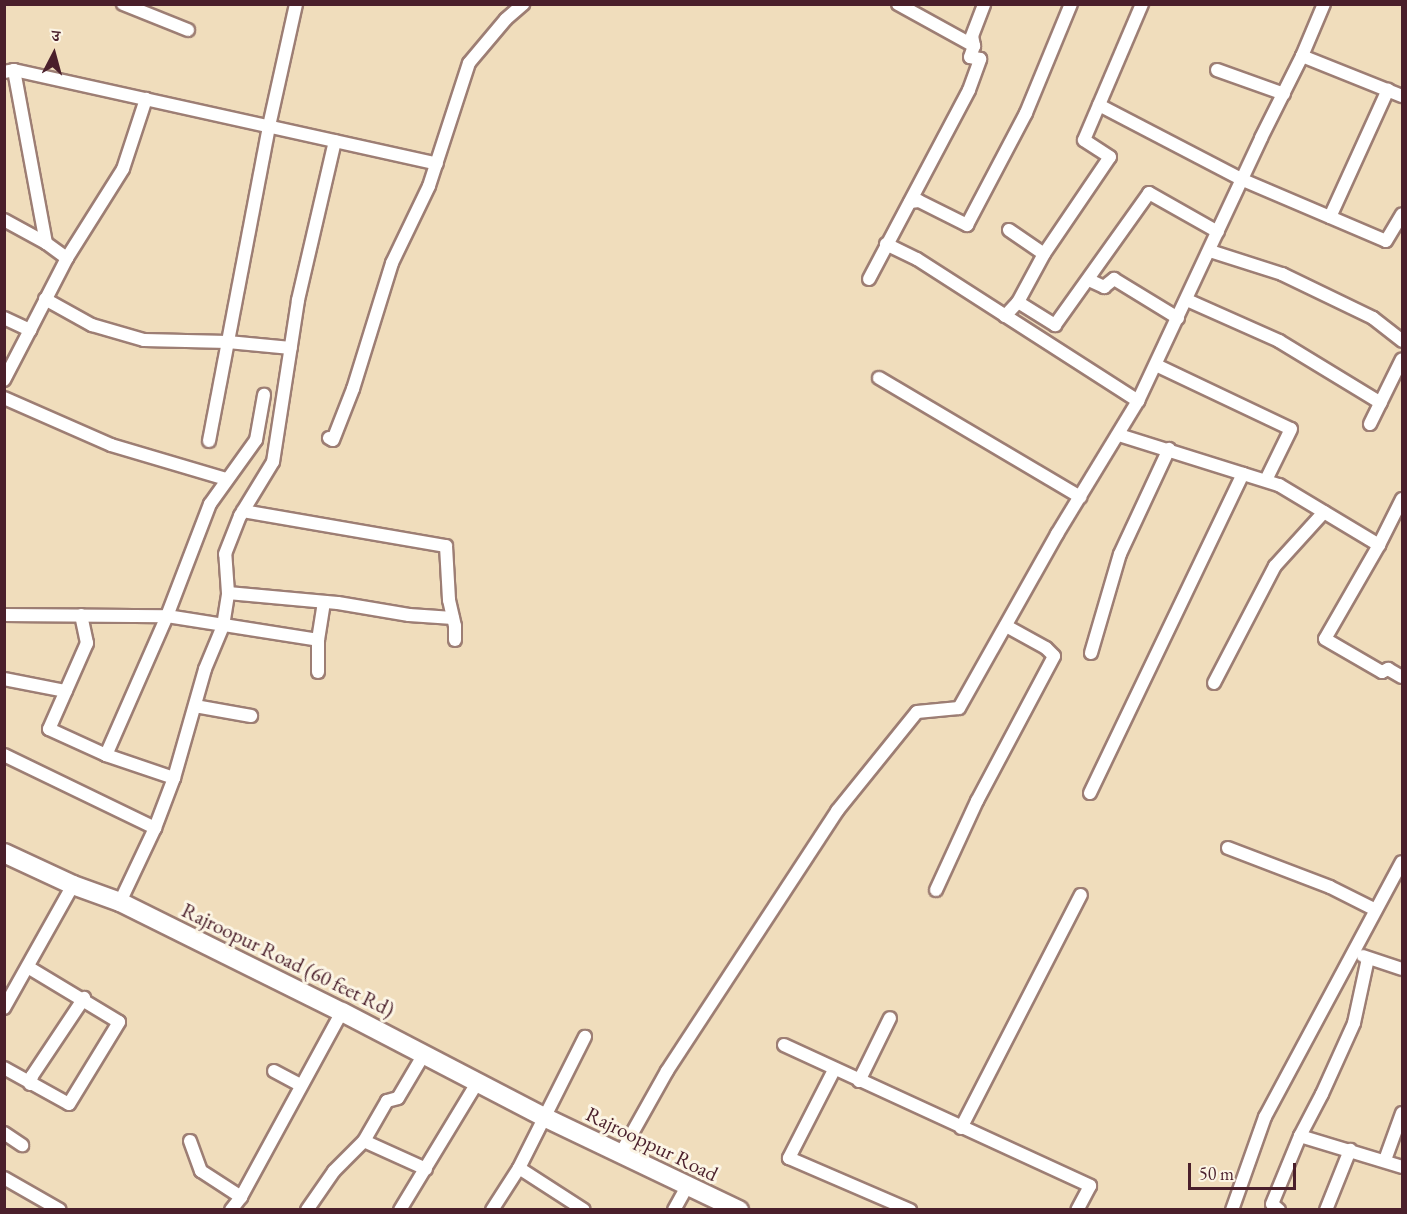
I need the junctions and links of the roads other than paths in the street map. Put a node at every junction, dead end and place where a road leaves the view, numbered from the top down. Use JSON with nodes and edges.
{"nodes":[{"id":1,"x":123,"y":4,"type":"edge"},
{"id":2,"x":296,"y":4,"type":"edge"},
{"id":3,"x":524,"y":4,"type":"edge"},
{"id":4,"x":898,"y":4,"type":"edge"},
{"id":5,"x":984,"y":4,"type":"edge"},
{"id":6,"x":1071,"y":4,"type":"edge"},
{"id":7,"x":1324,"y":4,"type":"edge"},
{"id":8,"x":1140,"y":5,"type":"edge"},
{"id":9,"x":188,"y":30,"type":"dead end"},
{"id":10,"x":974,"y":46,"type":"junction"},
{"id":11,"x":1302,"y":56,"type":"junction"},
{"id":12,"x":1217,"y":70,"type":"dead end"},
{"id":13,"x":9,"y":71,"type":"edge"},
{"id":14,"x":1388,"y":90,"type":"junction"},
{"id":15,"x":1284,"y":94,"type":"junction"},
{"id":16,"x":1402,"y":96,"type":"edge"},
{"id":17,"x":146,"y":99,"type":"junction"},
{"id":18,"x":1099,"y":105,"type":"junction"},
{"id":19,"x":269,"y":126,"type":"junction"},
{"id":20,"x":335,"y":141,"type":"junction"},
{"id":21,"x":436,"y":164,"type":"junction"},
{"id":22,"x":1243,"y":180,"type":"junction"},
{"id":23,"x":910,"y":202,"type":"junction"},
{"id":24,"x":1402,"y":214,"type":"edge"},
{"id":25,"x":1330,"y":217,"type":"junction"},
{"id":26,"x":4,"y":219,"type":"edge"},
{"id":27,"x":1009,"y":230,"type":"dead end"},
{"id":28,"x":1218,"y":232,"type":"junction"},
{"id":29,"x":46,"y":243,"type":"junction"},
{"id":30,"x":886,"y":244,"type":"junction"},
{"id":31,"x":1210,"y":250,"type":"junction"},
{"id":32,"x":1044,"y":254,"type":"junction"},
{"id":33,"x":67,"y":258,"type":"junction"},
{"id":34,"x":869,"y":279,"type":"dead end"},
{"id":35,"x":1089,"y":280,"type":"junction"},
{"id":36,"x":45,"y":299,"type":"junction"},
{"id":37,"x":1187,"y":300,"type":"junction"},
{"id":38,"x":1018,"y":302,"type":"junction"},
{"id":39,"x":1005,"y":316,"type":"junction"},
{"id":40,"x":4,"y":318,"type":"edge"},
{"id":41,"x":1178,"y":318,"type":"junction"},
{"id":42,"x":30,"y":330,"type":"junction"},
{"id":43,"x":1402,"y":341,"type":"edge"},
{"id":44,"x":228,"y":342,"type":"junction"},
{"id":45,"x":291,"y":348,"type":"junction"},
{"id":46,"x":1402,"y":359,"type":"edge"},
{"id":47,"x":1156,"y":364,"type":"junction"},
{"id":48,"x":879,"y":378,"type":"dead end"},
{"id":49,"x":4,"y":380,"type":"edge"},
{"id":50,"x":264,"y":395,"type":"dead end"},
{"id":51,"x":4,"y":398,"type":"edge"},
{"id":52,"x":1138,"y":401,"type":"junction"},
{"id":53,"x":1381,"y":403,"type":"junction"},
{"id":54,"x":1370,"y":424,"type":"dead end"},
{"id":55,"x":1119,"y":435,"type":"junction"},
{"id":56,"x":329,"y":438,"type":"dead end"},
{"id":57,"x":209,"y":441,"type":"dead end"},
{"id":58,"x":1169,"y":449,"type":"junction"},
{"id":59,"x":1242,"y":474,"type":"junction"},
{"id":60,"x":226,"y":479,"type":"junction"},
{"id":61,"x":1266,"y":480,"type":"junction"},
{"id":62,"x":1080,"y":497,"type":"junction"},
{"id":63,"x":1402,"y":499,"type":"edge"},
{"id":64,"x":243,"y":511,"type":"junction"},
{"id":65,"x":1324,"y":512,"type":"junction"},
{"id":66,"x":1379,"y":545,"type":"junction"},
{"id":67,"x":228,"y":593,"type":"junction"},
{"id":68,"x":324,"y":602,"type":"junction"},
{"id":69,"x":4,"y":615,"type":"edge"},
{"id":70,"x":81,"y":615,"type":"junction"},
{"id":71,"x":167,"y":616,"type":"junction"},
{"id":72,"x":453,"y":618,"type":"junction"},
{"id":73,"x":223,"y":626,"type":"junction"},
{"id":74,"x":1006,"y":626,"type":"junction"},
{"id":75,"x":318,"y":640,"type":"junction"},
{"id":76,"x":455,"y":640,"type":"dead end"},
{"id":77,"x":1090,"y":653,"type":"dead end"},
{"id":78,"x":318,"y":672,"type":"dead end"},
{"id":79,"x":1402,"y":677,"type":"edge"},
{"id":80,"x":4,"y":679,"type":"edge"},
{"id":81,"x":1214,"y":682,"type":"dead end"},
{"id":82,"x":66,"y":691,"type":"junction"},
{"id":83,"x":195,"y":706,"type":"junction"},
{"id":84,"x":251,"y":716,"type":"dead end"},
{"id":85,"x":4,"y":755,"type":"edge"},
{"id":86,"x":106,"y":755,"type":"junction"},
{"id":87,"x":174,"y":778,"type":"junction"},
{"id":88,"x":1090,"y":793,"type":"dead end"},
{"id":89,"x":155,"y":828,"type":"junction"},
{"id":90,"x":1228,"y":848,"type":"dead end"},
{"id":91,"x":4,"y":853,"type":"edge"},
{"id":92,"x":1402,"y":862,"type":"edge"},
{"id":93,"x":73,"y":885,"type":"junction"},
{"id":94,"x":936,"y":890,"type":"dead end"},
{"id":95,"x":1081,"y":895,"type":"dead end"},
{"id":96,"x":120,"y":902,"type":"junction"},
{"id":97,"x":1376,"y":910,"type":"junction"},
{"id":98,"x":1353,"y":953,"type":"junction"},
{"id":99,"x":1368,"y":958,"type":"junction"},
{"id":100,"x":28,"y":967,"type":"junction"},
{"id":101,"x":1402,"y":969,"type":"edge"},
{"id":102,"x":84,"y":998,"type":"junction"},
{"id":103,"x":4,"y":1008,"type":"edge"},
{"id":104,"x":342,"y":1012,"type":"junction"},
{"id":105,"x":890,"y":1018,"type":"dead end"},
{"id":106,"x":585,"y":1037,"type":"dead end"},
{"id":107,"x":784,"y":1046,"type":"dead end"},
{"id":108,"x":424,"y":1054,"type":"junction"},
{"id":109,"x":4,"y":1068,"type":"edge"},
{"id":110,"x":834,"y":1070,"type":"junction"},
{"id":111,"x":274,"y":1071,"type":"dead end"},
{"id":112,"x":860,"y":1081,"type":"junction"},
{"id":113,"x":477,"y":1083,"type":"junction"},
{"id":114,"x":30,"y":1084,"type":"junction"},
{"id":115,"x":300,"y":1085,"type":"junction"},
{"id":116,"x":1402,"y":1113,"type":"edge"},
{"id":117,"x":546,"y":1118,"type":"junction"},
{"id":118,"x":961,"y":1128,"type":"junction"},
{"id":119,"x":1300,"y":1136,"type":"junction"},
{"id":120,"x":6,"y":1139,"type":"edge"},
{"id":121,"x":190,"y":1141,"type":"dead end"},
{"id":122,"x":364,"y":1141,"type":"junction"},
{"id":123,"x":22,"y":1145,"type":"dead end"},
{"id":124,"x":1350,"y":1150,"type":"junction"},
{"id":125,"x":621,"y":1153,"type":"junction"},
{"id":126,"x":1385,"y":1160,"type":"junction"},
{"id":127,"x":1402,"y":1167,"type":"edge"},
{"id":128,"x":519,"y":1168,"type":"junction"},
{"id":129,"x":426,"y":1170,"type":"junction"},
{"id":130,"x":4,"y":1178,"type":"edge"},
{"id":131,"x":687,"y":1187,"type":"junction"},
{"id":132,"x":241,"y":1197,"type":"junction"},
{"id":133,"x":60,"y":1209,"type":"edge"},
{"id":134,"x":231,"y":1209,"type":"edge"},
{"id":135,"x":307,"y":1209,"type":"edge"},
{"id":136,"x":400,"y":1209,"type":"edge"},
{"id":137,"x":492,"y":1209,"type":"edge"},
{"id":138,"x":584,"y":1209,"type":"edge"},
{"id":139,"x":674,"y":1209,"type":"edge"},
{"id":140,"x":739,"y":1209,"type":"edge"},
{"id":141,"x":910,"y":1209,"type":"edge"},
{"id":142,"x":1077,"y":1209,"type":"edge"},
{"id":143,"x":1233,"y":1209,"type":"edge"},
{"id":144,"x":1278,"y":1209,"type":"edge"},
{"id":145,"x":1326,"y":1209,"type":"edge"}],
"edges":[{"from":1,"to":9,"type":"street"},
{"from":2,"to":19,"type":"street"},
{"from":3,"to":21,"type":"street"},
{"from":4,"to":10,"type":"street"},
{"from":5,"to":10,"type":"street"},
{"from":6,"to":23,"type":"street"},
{"from":7,"to":11,"type":"street"},
{"from":8,"to":18,"type":"street"},
{"from":10,"to":23,"type":"street"},
{"from":11,"to":14,"type":"street"},
{"from":11,"to":15,"type":"street"},
{"from":12,"to":15,"type":"street"},
{"from":13,"to":17,"type":"street"},
{"from":13,"to":29,"type":"street"},
{"from":14,"to":16,"type":"street"},
{"from":14,"to":25,"type":"street"},
{"from":15,"to":22,"type":"street"},
{"from":17,"to":19,"type":"street"},
{"from":17,"to":33,"type":"street"},
{"from":18,"to":22,"type":"street"},
{"from":18,"to":32,"type":"street"},
{"from":19,"to":20,"type":"street"},
{"from":19,"to":44,"type":"street"},
{"from":20,"to":21,"type":"street"},
{"from":20,"to":45,"type":"street"},
{"from":21,"to":56,"type":"street"},
{"from":22,"to":25,"type":"street"},
{"from":22,"to":28,"type":"street"},
{"from":23,"to":30,"type":"street"},
{"from":24,"to":25,"type":"street"},
{"from":26,"to":29,"type":"street"},
{"from":27,"to":32,"type":"street"},
{"from":28,"to":31,"type":"street"},
{"from":28,"to":35,"type":"street"},
{"from":29,"to":33,"type":"street"},
{"from":30,"to":34,"type":"street"},
{"from":30,"to":39,"type":"street"},
{"from":31,"to":37,"type":"street"},
{"from":31,"to":43,"type":"street"},
{"from":32,"to":38,"type":"street"},
{"from":33,"to":36,"type":"street"},
{"from":35,"to":38,"type":"street"},
{"from":35,"to":41,"type":"street"},
{"from":36,"to":42,"type":"street"},
{"from":36,"to":44,"type":"street"},
{"from":37,"to":41,"type":"street"},
{"from":37,"to":53,"type":"street"},
{"from":38,"to":39,"type":"street"},
{"from":39,"to":52,"type":"street"},
{"from":40,"to":42,"type":"street"},
{"from":41,"to":47,"type":"street"},
{"from":42,"to":49,"type":"street"},
{"from":44,"to":45,"type":"street"},
{"from":44,"to":57,"type":"street"},
{"from":45,"to":64,"type":"street"},
{"from":46,"to":53,"type":"street"},
{"from":47,"to":52,"type":"street"},
{"from":47,"to":61,"type":"street"},
{"from":48,"to":62,"type":"street"},
{"from":50,"to":60,"type":"street"},
{"from":51,"to":60,"type":"street"},
{"from":52,"to":55,"type":"street"},
{"from":53,"to":54,"type":"street"},
{"from":55,"to":58,"type":"street"},
{"from":55,"to":62,"type":"street"},
{"from":58,"to":59,"type":"street"},
{"from":58,"to":77,"type":"street"},
{"from":59,"to":61,"type":"street"},
{"from":59,"to":88,"type":"street"},
{"from":60,"to":71,"type":"street"},
{"from":61,"to":65,"type":"street"},
{"from":62,"to":74,"type":"street"},
{"from":63,"to":66,"type":"street"},
{"from":64,"to":67,"type":"street"},
{"from":64,"to":72,"type":"street"},
{"from":65,"to":66,"type":"street"},
{"from":65,"to":81,"type":"street"},
{"from":66,"to":79,"type":"street"},
{"from":67,"to":68,"type":"street"},
{"from":67,"to":73,"type":"street"},
{"from":68,"to":72,"type":"street"},
{"from":68,"to":75,"type":"street"},
{"from":69,"to":70,"type":"street"},
{"from":70,"to":71,"type":"street"},
{"from":70,"to":82,"type":"street"},
{"from":71,"to":73,"type":"street"},
{"from":71,"to":86,"type":"street"},
{"from":72,"to":76,"type":"street"},
{"from":73,"to":75,"type":"street"},
{"from":73,"to":83,"type":"street"},
{"from":74,"to":94,"type":"street"},
{"from":74,"to":125,"type":"street"},
{"from":75,"to":78,"type":"street"},
{"from":80,"to":82,"type":"street"},
{"from":82,"to":86,"type":"street"},
{"from":83,"to":84,"type":"street"},
{"from":83,"to":87,"type":"street"},
{"from":85,"to":89,"type":"street"},
{"from":86,"to":87,"type":"street"},
{"from":87,"to":89,"type":"street"},
{"from":89,"to":96,"type":"street"},
{"from":90,"to":97,"type":"street"},
{"from":91,"to":93,"type":"main road","name":"Rajroopur Road (60 feet Rd)"},
{"from":92,"to":97,"type":"street"},
{"from":93,"to":96,"type":"main road","name":"Rajroopur Road (60 feet Rd)"},
{"from":93,"to":100,"type":"street"},
{"from":95,"to":118,"type":"street"},
{"from":96,"to":104,"type":"main road","name":"Rajroopur Road (60 feet Rd)"},
{"from":97,"to":98,"type":"street"},
{"from":98,"to":99,"type":"street"},
{"from":98,"to":143,"type":"street"},
{"from":99,"to":101,"type":"street"},
{"from":99,"to":119,"type":"street"},
{"from":100,"to":102,"type":"street"},
{"from":100,"to":103,"type":"street"},
{"from":102,"to":114,"type":"street"},
{"from":102,"to":114,"type":"street"},
{"from":104,"to":108,"type":"main road","name":"Rajroopur Road (60 feet Rd)"},
{"from":104,"to":115,"type":"street"},
{"from":105,"to":112,"type":"street"},
{"from":106,"to":117,"type":"street"},
{"from":107,"to":110,"type":"street"},
{"from":108,"to":113,"type":"main road","name":"Rajroopur Road (60 feet Rd)"},
{"from":108,"to":122,"type":"street"},
{"from":109,"to":114,"type":"street"},
{"from":110,"to":112,"type":"street"},
{"from":110,"to":141,"type":"street"},
{"from":111,"to":115,"type":"street"},
{"from":112,"to":118,"type":"street"},
{"from":113,"to":117,"type":"main road","name":"Rajroopur Road (60 feet Rd)"},
{"from":113,"to":129,"type":"street"},
{"from":115,"to":132,"type":"street"},
{"from":116,"to":126,"type":"street"},
{"from":117,"to":125,"type":"main road","name":"Rajrooppur Road"},
{"from":117,"to":128,"type":"street"},
{"from":118,"to":142,"type":"street"},
{"from":119,"to":124,"type":"street"},
{"from":119,"to":144,"type":"street"},
{"from":120,"to":123,"type":"street"},
{"from":121,"to":132,"type":"street"},
{"from":122,"to":129,"type":"street"},
{"from":122,"to":135,"type":"street"},
{"from":124,"to":126,"type":"street"},
{"from":124,"to":145,"type":"street"},
{"from":125,"to":131,"type":"main road","name":"Rajrooppur Road"},
{"from":126,"to":127,"type":"street"},
{"from":128,"to":137,"type":"street"},
{"from":128,"to":138,"type":"street"},
{"from":129,"to":136,"type":"street"},
{"from":130,"to":133,"type":"street"},
{"from":131,"to":139,"type":"street"},
{"from":131,"to":140,"type":"main road","name":"Rajrooppur Road"},
{"from":132,"to":134,"type":"street"}]}
